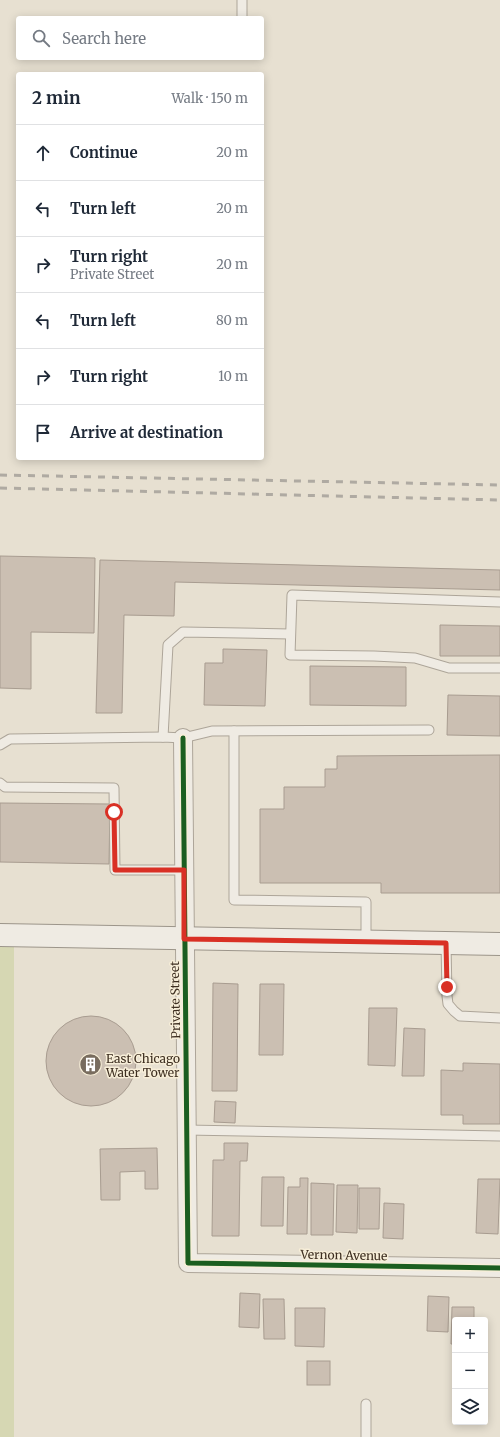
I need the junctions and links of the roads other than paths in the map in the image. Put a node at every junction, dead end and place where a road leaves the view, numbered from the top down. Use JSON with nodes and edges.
{"nodes":[{"id":1,"x":242,"y":0,"type":"edge"},
{"id":2,"x":242,"y":16,"type":"edge"},
{"id":3,"x":500,"y":602,"type":"edge"},
{"id":4,"x":290,"y":634,"type":"junction"},
{"id":5,"x":500,"y":668,"type":"edge"},
{"id":6,"x":429,"y":730,"type":"dead end"},
{"id":7,"x":234,"y":731,"type":"junction"},
{"id":8,"x":163,"y":737,"type":"junction"},
{"id":9,"x":183,"y":738,"type":"junction"},
{"id":10,"x":0,"y":745,"type":"edge"},
{"id":11,"x":0,"y":784,"type":"edge"},
{"id":12,"x":184,"y":870,"type":"junction"},
{"id":13,"x":0,"y":935,"type":"edge"},
{"id":14,"x":184,"y":939,"type":"junction"},
{"id":15,"x":366,"y":942,"type":"junction"},
{"id":16,"x":446,"y":943,"type":"junction"},
{"id":17,"x":500,"y":944,"type":"edge"},
{"id":18,"x":500,"y":1018,"type":"edge"},
{"id":19,"x":186,"y":1130,"type":"junction"},
{"id":20,"x":500,"y":1136,"type":"edge"},
{"id":21,"x":188,"y":1263,"type":"joint"},
{"id":22,"x":500,"y":1268,"type":"edge"},
{"id":23,"x":366,"y":1404,"type":"dead end"},
{"id":24,"x":366,"y":1437,"type":"edge"}],
"edges":[{"from":1,"to":2,"type":"lane"},
{"from":3,"to":4,"type":"lane"},
{"from":4,"to":5,"type":"lane"},
{"from":4,"to":8,"type":"lane"},
{"from":6,"to":7,"type":"lane"},
{"from":7,"to":9,"type":"lane"},
{"from":7,"to":15,"type":"lane"},
{"from":8,"to":9,"type":"lane"},
{"from":8,"to":10,"type":"lane"},
{"from":9,"to":12,"type":"street","name":"Private Street"},
{"from":11,"to":12,"type":"lane"},
{"from":12,"to":14,"type":"street","name":"Private Street"},
{"from":13,"to":14,"type":"main road"},
{"from":14,"to":15,"type":"main road"},
{"from":14,"to":19,"type":"street","name":"Private Street"},
{"from":15,"to":16,"type":"main road"},
{"from":16,"to":17,"type":"main road"},
{"from":16,"to":18,"type":"lane"},
{"from":19,"to":20,"type":"lane"},
{"from":19,"to":21,"type":"street","name":"Private Street"},
{"from":21,"to":22,"type":"street","name":"Vernon Avenue"},
{"from":23,"to":24,"type":"lane"}]}
